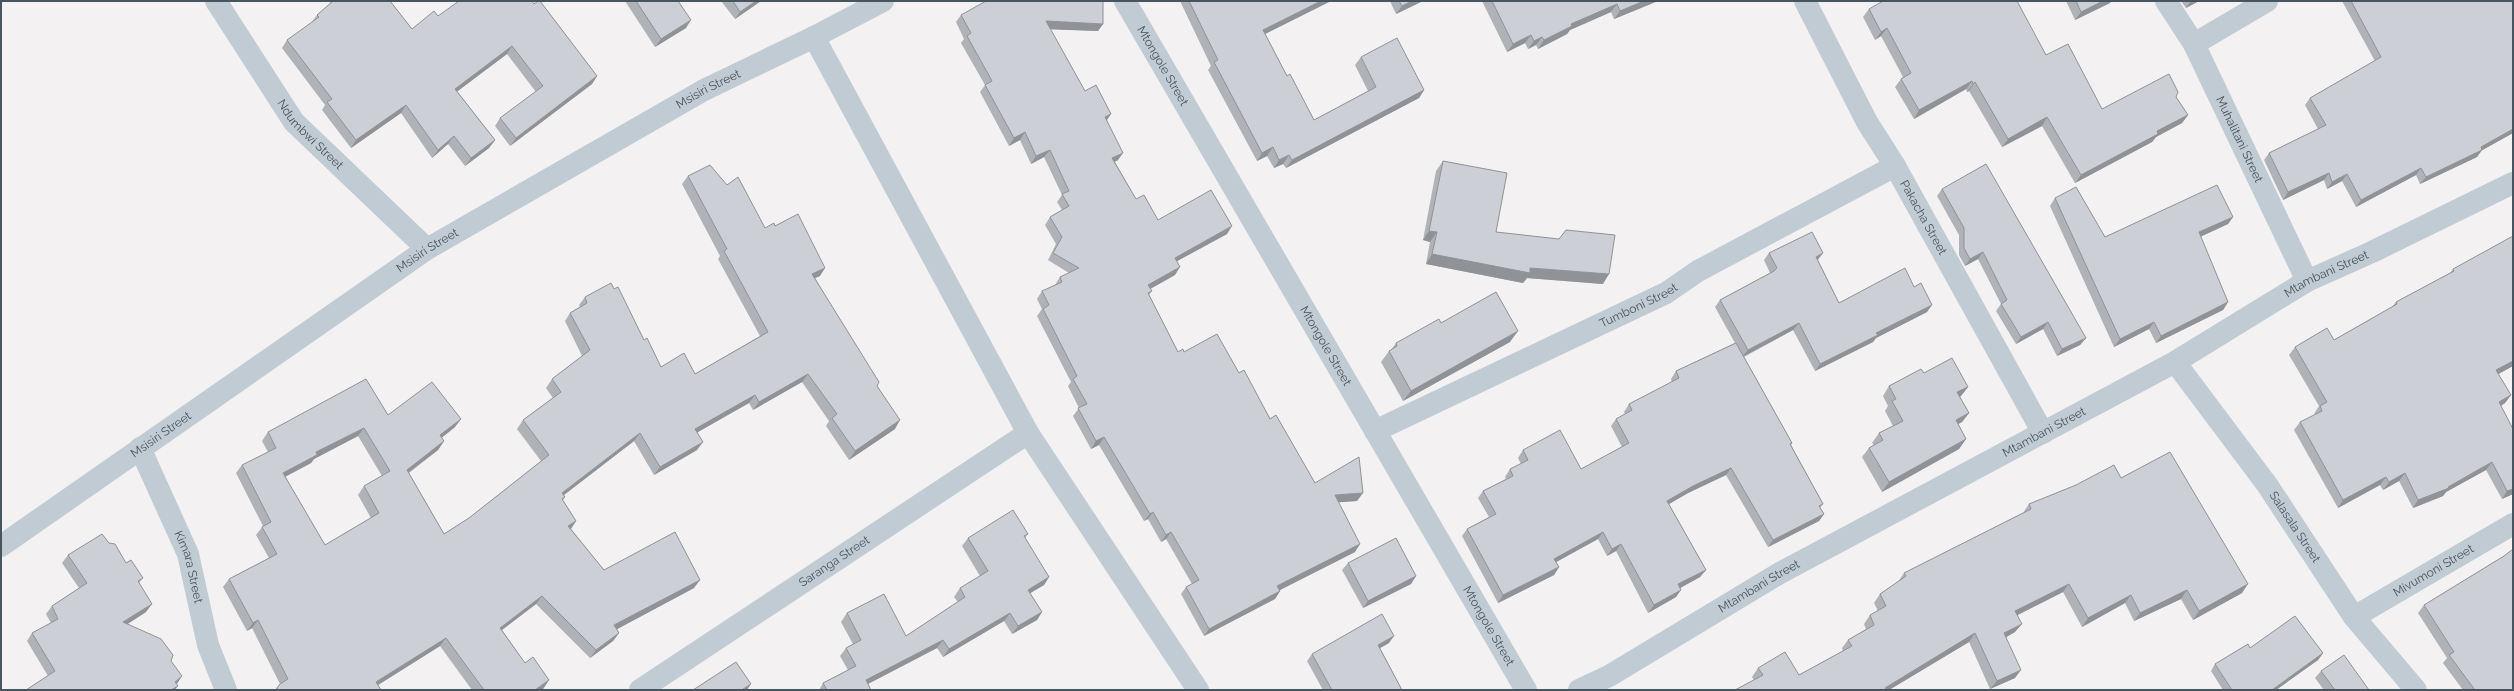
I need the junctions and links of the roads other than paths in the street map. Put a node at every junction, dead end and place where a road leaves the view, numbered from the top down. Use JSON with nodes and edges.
{"nodes":[{"id":1,"x":216,"y":1,"type":"edge"},
{"id":2,"x":883,"y":1,"type":"edge"},
{"id":3,"x":1125,"y":1,"type":"edge"},
{"id":4,"x":1805,"y":1,"type":"edge"},
{"id":5,"x":2166,"y":1,"type":"edge"},
{"id":6,"x":2268,"y":1,"type":"edge"},
{"id":7,"x":814,"y":38,"type":"junction"},
{"id":8,"x":2194,"y":44,"type":"junction"},
{"id":9,"x":1895,"y":166,"type":"junction"},
{"id":10,"x":2513,"y":183,"type":"edge"},
{"id":11,"x":427,"y":249,"type":"junction"},
{"id":12,"x":2307,"y":281,"type":"junction"},
{"id":13,"x":2175,"y":362,"type":"junction"},
{"id":14,"x":1375,"y":431,"type":"junction"},
{"id":15,"x":1028,"y":433,"type":"junction"},
{"id":16,"x":2043,"y":433,"type":"junction"},
{"id":17,"x":140,"y":448,"type":"junction"},
{"id":18,"x":2513,"y":524,"type":"edge"},
{"id":19,"x":1,"y":546,"type":"edge"},
{"id":20,"x":2354,"y":618,"type":"junction"},
{"id":21,"x":1613,"y":683,"type":"edge"},
{"id":22,"x":645,"y":688,"type":"edge"},
{"id":23,"x":226,"y":690,"type":"edge"},
{"id":24,"x":1198,"y":690,"type":"edge"},
{"id":25,"x":1526,"y":690,"type":"edge"},
{"id":26,"x":1579,"y":690,"type":"edge"},
{"id":27,"x":2416,"y":690,"type":"edge"}],
"edges":[{"from":1,"to":11,"type":"street","name":"Ndumbwi Street"},
{"from":2,"to":7,"type":"street","name":"Msisiri Street"},
{"from":3,"to":14,"type":"street","name":"Mtongole Street"},
{"from":4,"to":9,"type":"street","name":"Pakacha Street"},
{"from":5,"to":8,"type":"street","name":"Muhalitani Street"},
{"from":6,"to":8,"type":"street"},
{"from":7,"to":11,"type":"street","name":"Msisiri Street"},
{"from":7,"to":15,"type":"street"},
{"from":8,"to":12,"type":"street","name":"Muhalitani Street"},
{"from":9,"to":14,"type":"street","name":"Tumboni Street"},
{"from":9,"to":16,"type":"street","name":"Pakacha Street"},
{"from":10,"to":12,"type":"street","name":"Mtambani Street"},
{"from":11,"to":17,"type":"street","name":"Msisiri Street"},
{"from":12,"to":13,"type":"street","name":"Mtambani Street"},
{"from":13,"to":16,"type":"street","name":"Mtambani Street"},
{"from":13,"to":20,"type":"street","name":"Salasala Street"},
{"from":14,"to":25,"type":"street","name":"Mtongole Street"},
{"from":15,"to":22,"type":"street","name":"Saranga Street"},
{"from":15,"to":24,"type":"street"},
{"from":16,"to":21,"type":"street","name":"Mtambani Street"},
{"from":17,"to":19,"type":"street","name":"Msisiri Street"},
{"from":17,"to":23,"type":"street","name":"Kimara Street"},
{"from":18,"to":20,"type":"street","name":"Mivumoni Street"},
{"from":20,"to":27,"type":"street","name":"Salasala Street"},
{"from":21,"to":26,"type":"street","name":"Mtambani Street"}]}
